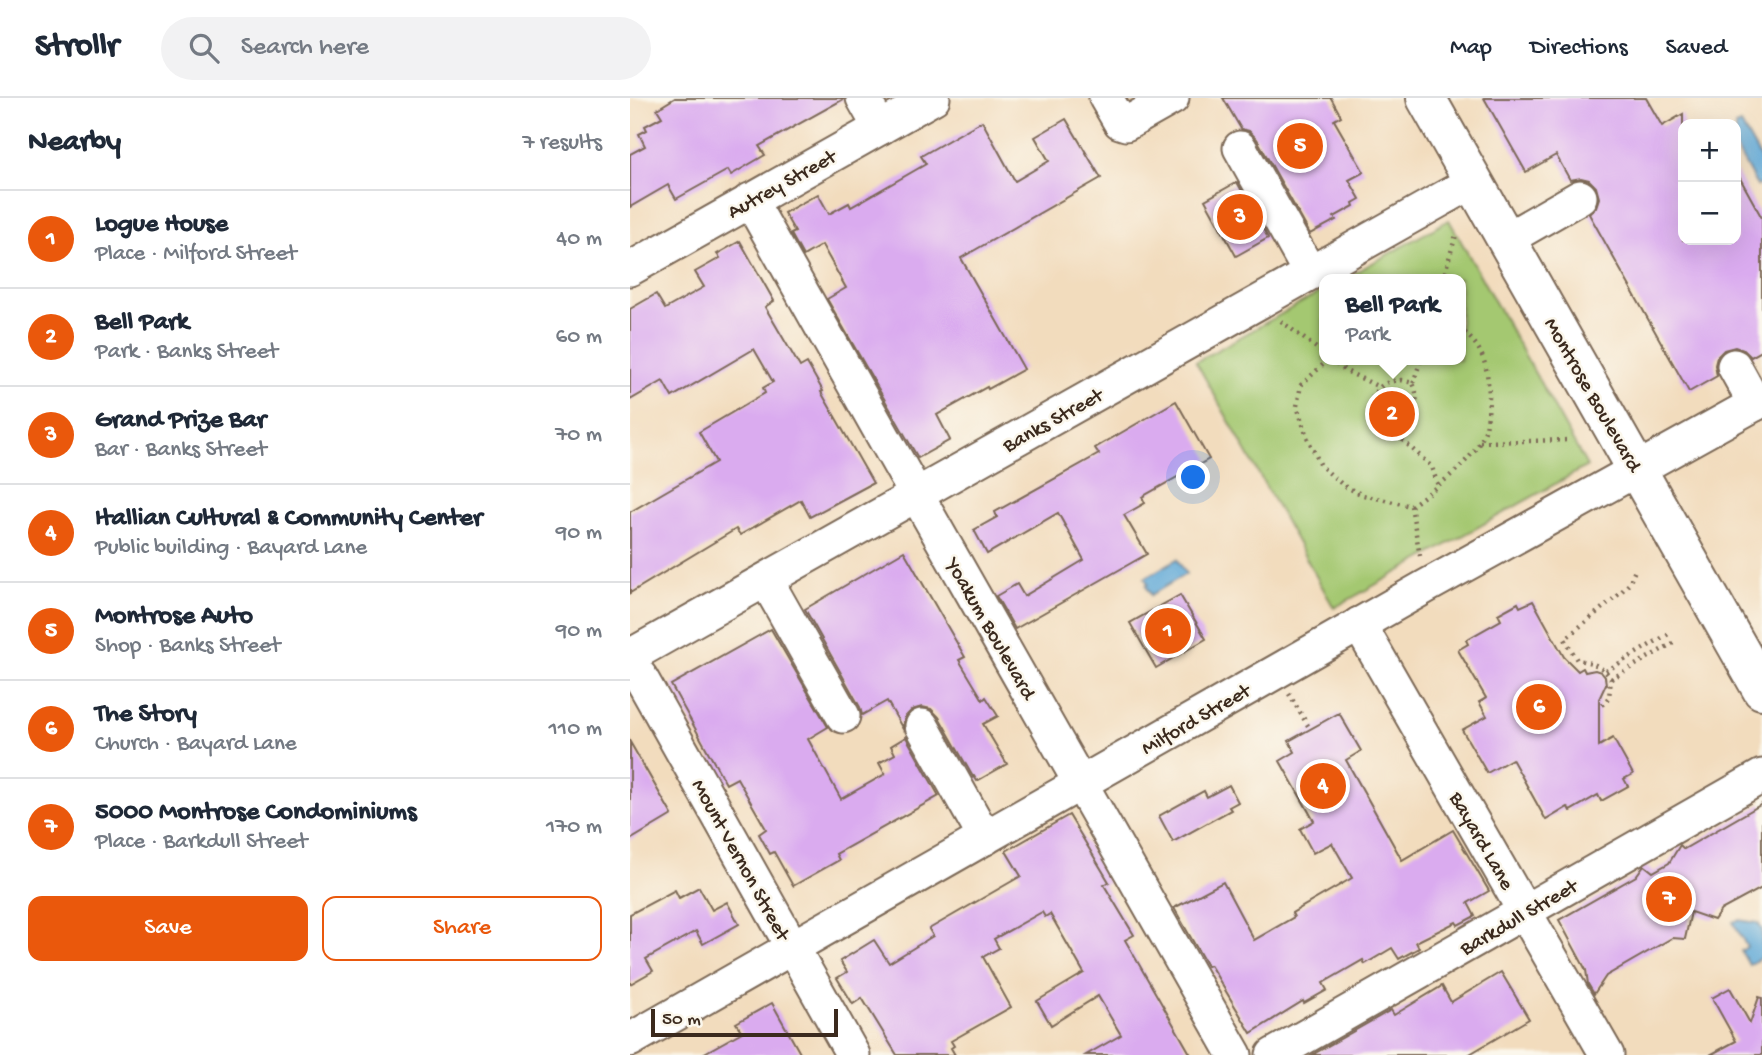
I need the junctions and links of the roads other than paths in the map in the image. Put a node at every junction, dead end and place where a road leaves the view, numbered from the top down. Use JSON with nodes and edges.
{"nodes":[{"id":1,"x":863,"y":98,"type":"edge"},
{"id":2,"x":933,"y":98,"type":"edge"},
{"id":3,"x":1107,"y":98,"type":"edge"},
{"id":4,"x":1172,"y":98,"type":"edge"},
{"id":5,"x":1426,"y":98,"type":"edge"},
{"id":6,"x":880,"y":128,"type":"junction"},
{"id":7,"x":1240,"y":148,"type":"dead end"},
{"id":8,"x":1474,"y":181,"type":"junction"},
{"id":9,"x":1580,"y":197,"type":"dead end"},
{"id":10,"x":750,"y":200,"type":"junction"},
{"id":11,"x":1507,"y":239,"type":"junction"},
{"id":12,"x":630,"y":269,"type":"edge"},
{"id":13,"x":1310,"y":273,"type":"junction"},
{"id":14,"x":1734,"y":366,"type":"dead end"},
{"id":15,"x":1758,"y":402,"type":"edge"},
{"id":16,"x":1637,"y":469,"type":"junction"},
{"id":17,"x":916,"y":495,"type":"junction"},
{"id":18,"x":766,"y":580,"type":"junction"},
{"id":19,"x":1359,"y":625,"type":"junction"},
{"id":20,"x":630,"y":656,"type":"edge"},
{"id":21,"x":630,"y":664,"type":"edge"},
{"id":22,"x":1762,"y":690,"type":"edge"},
{"id":23,"x":844,"y":716,"type":"dead end"},
{"id":24,"x":922,"y":726,"type":"dead end"},
{"id":25,"x":1762,"y":776,"type":"edge"},
{"id":26,"x":1082,"y":783,"type":"junction"},
{"id":27,"x":985,"y":838,"type":"junction"},
{"id":28,"x":1525,"y":912,"type":"junction"},
{"id":29,"x":792,"y":948,"type":"junction"},
{"id":30,"x":630,"y":1040,"type":"edge"},
{"id":31,"x":853,"y":1055,"type":"edge"},
{"id":32,"x":1235,"y":1055,"type":"edge"},
{"id":33,"x":1273,"y":1055,"type":"edge"},
{"id":34,"x":1607,"y":1055,"type":"edge"}],
"edges":[{"from":1,"to":6,"type":"street"},
{"from":2,"to":6,"type":"street","name":"Autrey Street"},
{"from":3,"to":4,"type":"street"},
{"from":5,"to":8,"type":"main road","name":"Montrose Boulevard"},
{"from":6,"to":10,"type":"street","name":"Autrey Street"},
{"from":7,"to":13,"type":"street"},
{"from":8,"to":11,"type":"main road","name":"Montrose Boulevard"},
{"from":8,"to":13,"type":"street","name":"Banks Street"},
{"from":9,"to":11,"type":"street"},
{"from":10,"to":12,"type":"street","name":"Autrey Street"},
{"from":10,"to":17,"type":"street","name":"Yoakum Boulevard"},
{"from":11,"to":16,"type":"main road","name":"Montrose Boulevard"},
{"from":13,"to":17,"type":"street","name":"Banks Street"},
{"from":14,"to":15,"type":"street"},
{"from":15,"to":16,"type":"street","name":"Milford Street"},
{"from":16,"to":19,"type":"street","name":"Milford Street"},
{"from":16,"to":22,"type":"main road","name":"Montrose Boulevard"},
{"from":17,"to":18,"type":"street","name":"Banks Street"},
{"from":17,"to":26,"type":"street","name":"Yoakum Boulevard"},
{"from":18,"to":20,"type":"street","name":"Banks Street"},
{"from":18,"to":23,"type":"street"},
{"from":19,"to":26,"type":"street","name":"Milford Street"},
{"from":19,"to":28,"type":"street","name":"Bayard Lane"},
{"from":21,"to":29,"type":"street","name":"Mount Vernon Street"},
{"from":24,"to":27,"type":"street"},
{"from":25,"to":28,"type":"street","name":"Barkdull Street"},
{"from":26,"to":27,"type":"street","name":"Milford Street"},
{"from":26,"to":32,"type":"street","name":"Yoakum Boulevard"},
{"from":27,"to":29,"type":"street","name":"Milford Street"},
{"from":28,"to":33,"type":"street","name":"Barkdull Street"},
{"from":28,"to":34,"type":"street","name":"Bayard Lane"},
{"from":29,"to":30,"type":"street","name":"Milford Street"},
{"from":29,"to":31,"type":"street","name":"Mount Vernon Street"}]}
